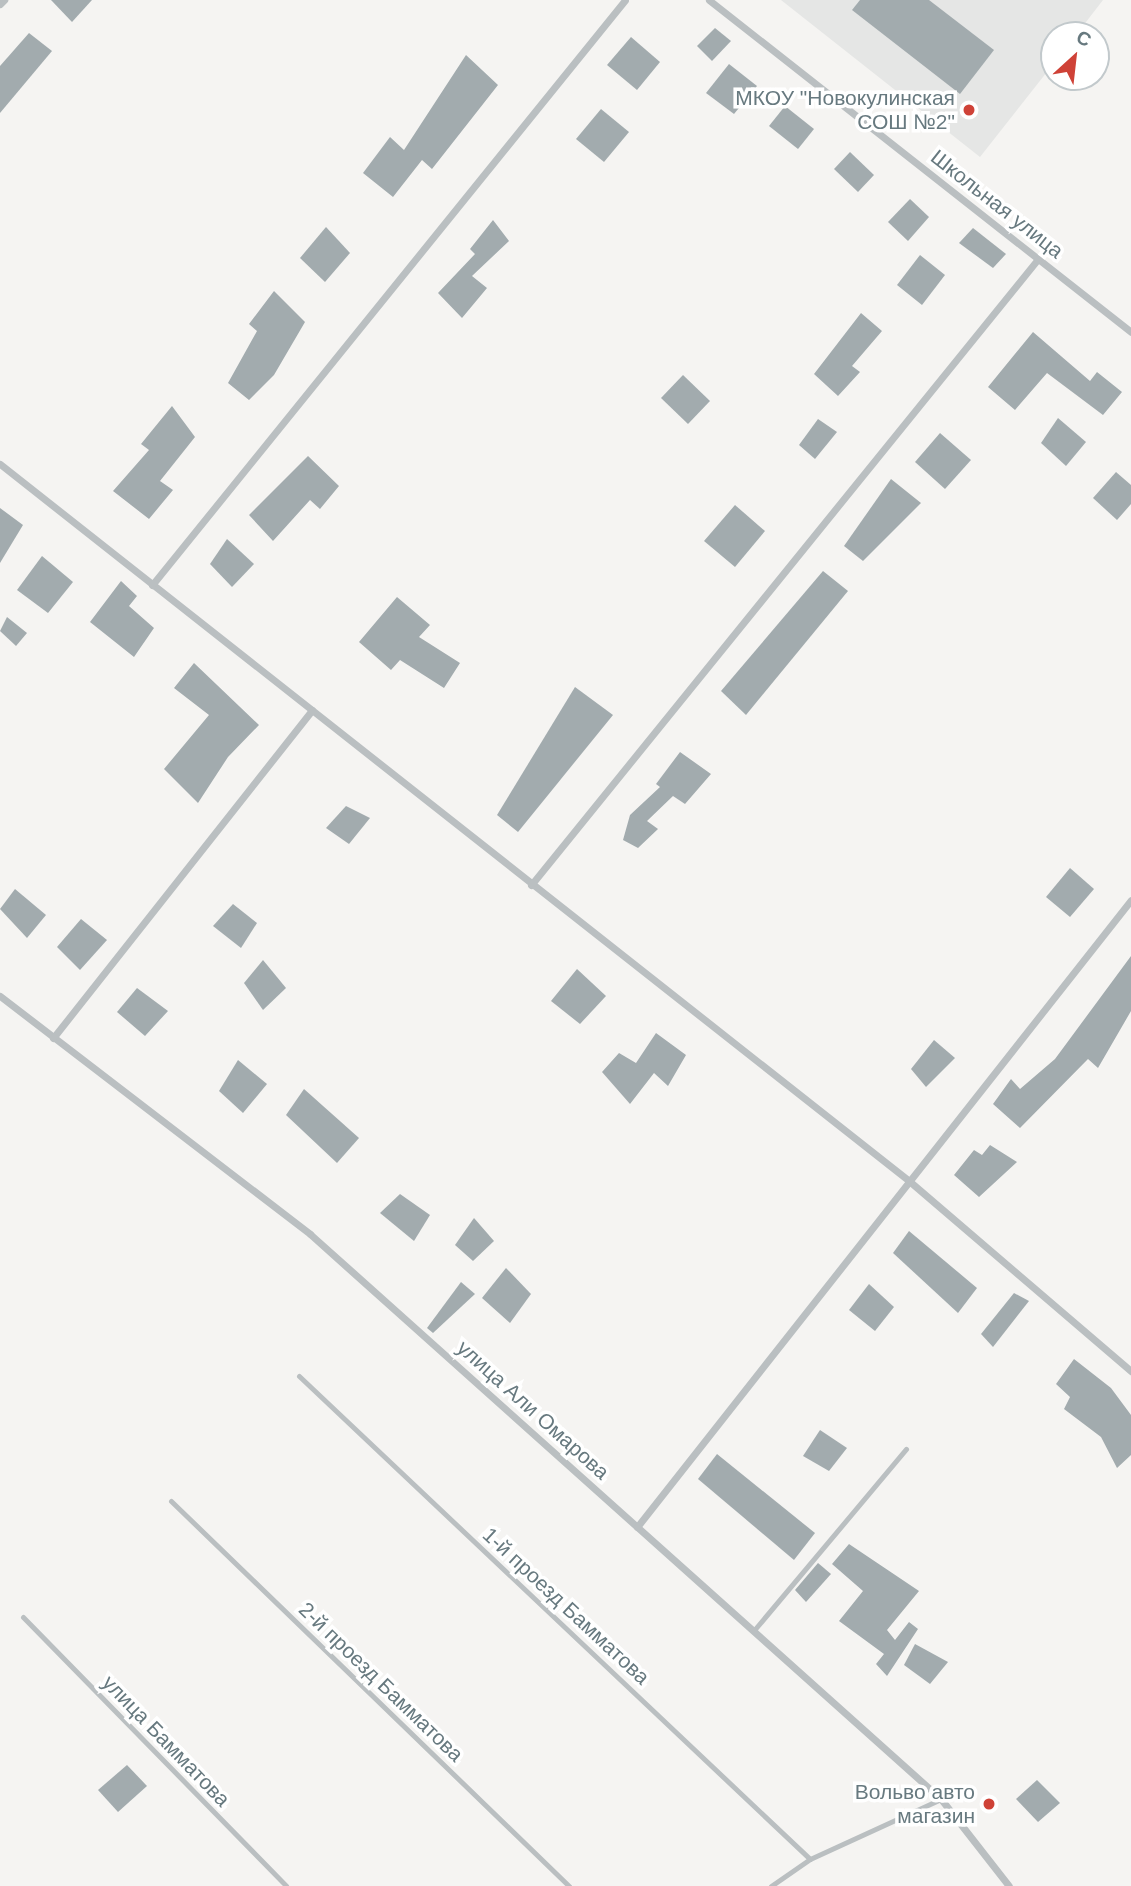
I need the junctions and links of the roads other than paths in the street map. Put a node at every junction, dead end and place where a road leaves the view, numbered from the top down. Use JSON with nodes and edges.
{"nodes":[{"id":1,"x":4,"y":0,"type":"edge"},
{"id":2,"x":625,"y":0,"type":"edge"},
{"id":3,"x":709,"y":0,"type":"edge"},
{"id":4,"x":0,"y":5,"type":"edge"},
{"id":5,"x":1038,"y":259,"type":"junction"},
{"id":6,"x":1131,"y":332,"type":"edge"},
{"id":7,"x":0,"y":464,"type":"edge"},
{"id":8,"x":152,"y":585,"type":"junction"},
{"id":9,"x":312,"y":710,"type":"junction"},
{"id":10,"x":531,"y":885,"type":"junction"},
{"id":11,"x":1131,"y":900,"type":"edge"},
{"id":12,"x":0,"y":996,"type":"edge"},
{"id":13,"x":53,"y":1038,"type":"junction"},
{"id":14,"x":908,"y":1180,"type":"junction"},
{"id":15,"x":1131,"y":1371,"type":"edge"},
{"id":16,"x":299,"y":1376,"type":"dead end"},
{"id":17,"x":905,"y":1449,"type":"dead end"},
{"id":18,"x":171,"y":1501,"type":"dead end"},
{"id":19,"x":637,"y":1527,"type":"junction"},
{"id":20,"x":23,"y":1617,"type":"dead end"},
{"id":21,"x":755,"y":1629,"type":"junction"},
{"id":22,"x":941,"y":1799,"type":"junction"},
{"id":23,"x":810,"y":1859,"type":"junction"},
{"id":24,"x":286,"y":1886,"type":"edge"},
{"id":25,"x":569,"y":1886,"type":"edge"},
{"id":26,"x":771,"y":1886,"type":"edge"},
{"id":27,"x":1009,"y":1886,"type":"edge"}],
"edges":[{"from":1,"to":4,"type":"street"},
{"from":2,"to":8,"type":"street"},
{"from":3,"to":5,"type":"street","name":"Школьная улица"},
{"from":5,"to":6,"type":"street","name":"Школьная улица"},
{"from":5,"to":10,"type":"street"},
{"from":7,"to":8,"type":"street"},
{"from":8,"to":9,"type":"street"},
{"from":9,"to":10,"type":"street"},
{"from":9,"to":13,"type":"street"},
{"from":10,"to":14,"type":"street"},
{"from":11,"to":14,"type":"street"},
{"from":12,"to":13,"type":"street","name":"улица Али Омарова"},
{"from":13,"to":19,"type":"street","name":"улица Али Омарова"},
{"from":14,"to":15,"type":"street"},
{"from":14,"to":19,"type":"street"},
{"from":16,"to":23,"type":"lane","name":"1-й проезд Бамматова"},
{"from":17,"to":21,"type":"lane"},
{"from":18,"to":25,"type":"lane","name":"2-й проезд Бамматова"},
{"from":19,"to":21,"type":"street","name":"улица Али Омарова"},
{"from":20,"to":24,"type":"lane","name":"улица Бамматова"},
{"from":21,"to":22,"type":"street","name":"улица Али Омарова"},
{"from":22,"to":23,"type":"lane"},
{"from":22,"to":27,"type":"street","name":"улица Али Омарова"},
{"from":23,"to":26,"type":"lane"}]}
